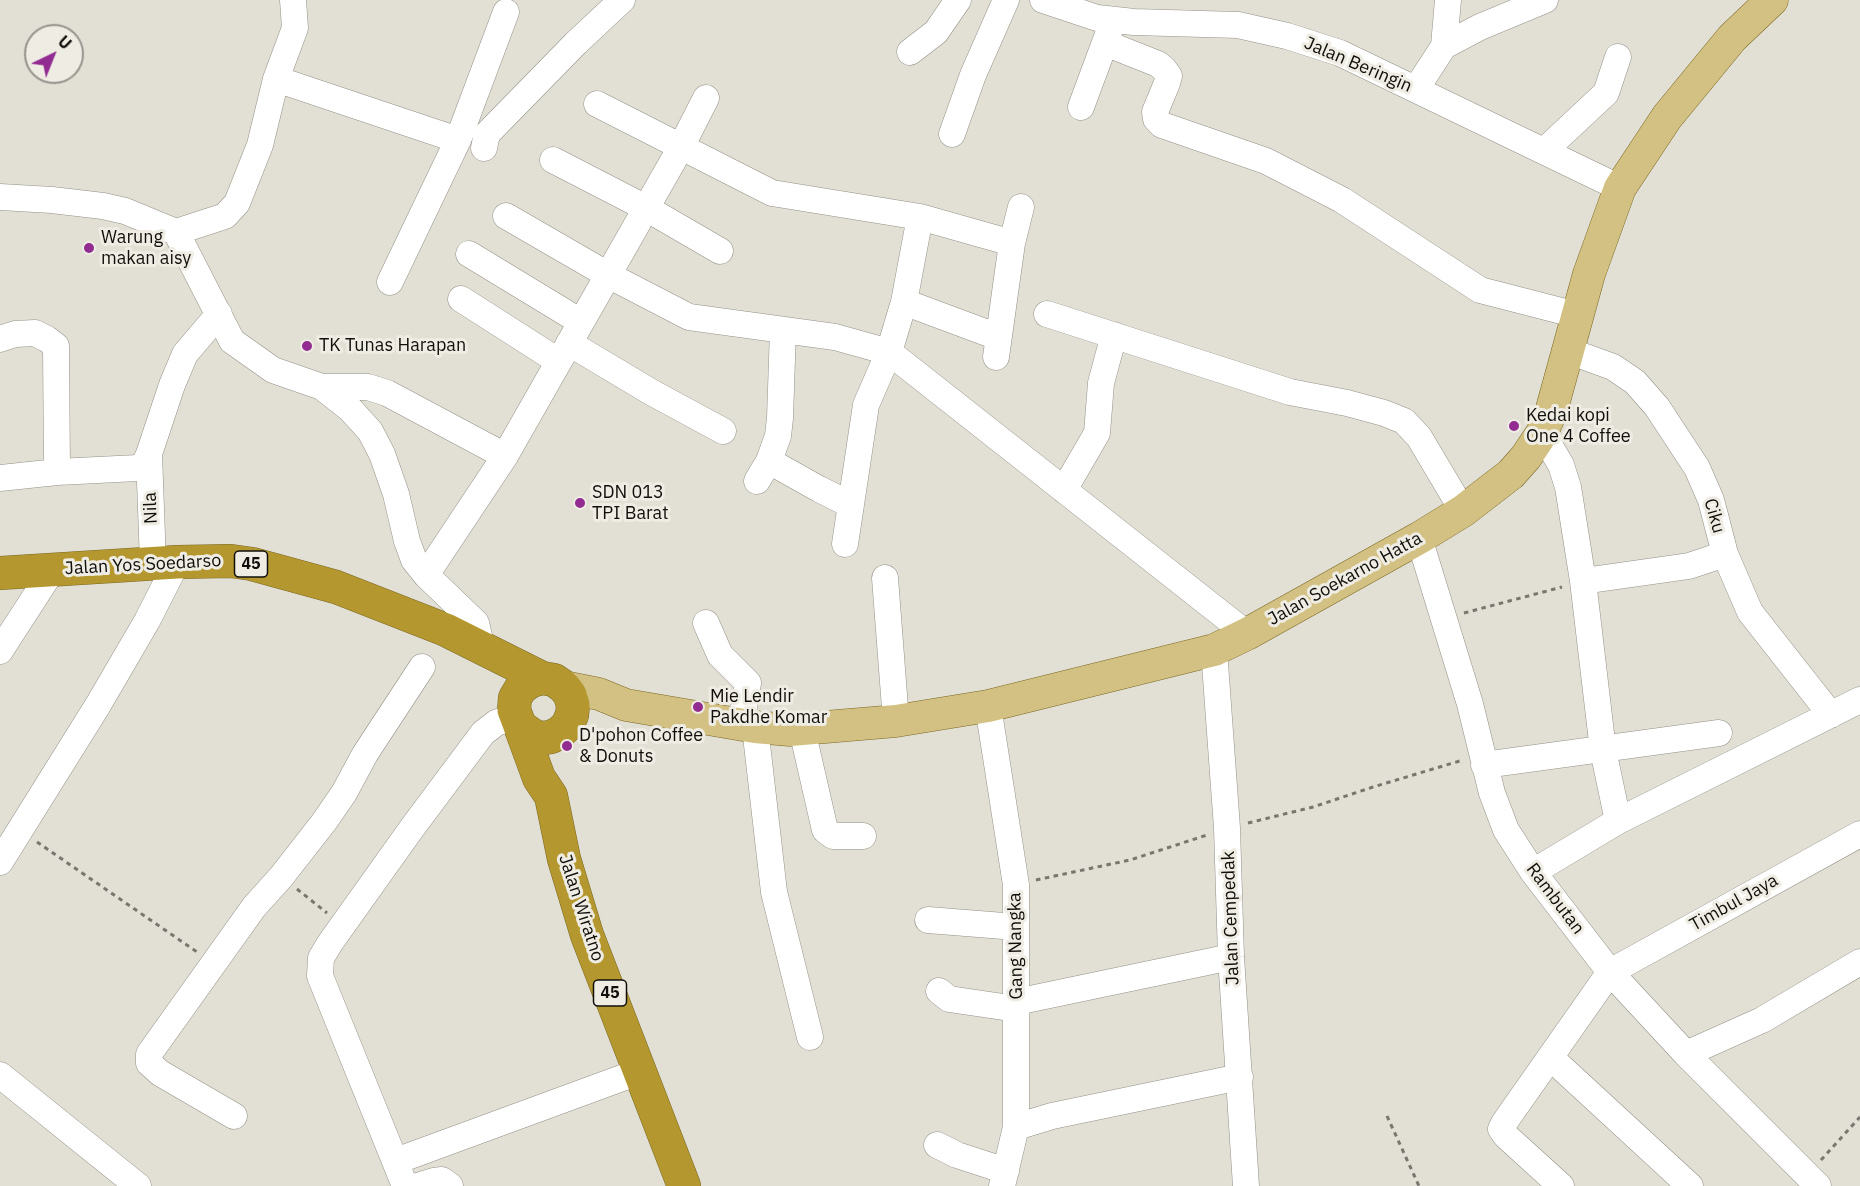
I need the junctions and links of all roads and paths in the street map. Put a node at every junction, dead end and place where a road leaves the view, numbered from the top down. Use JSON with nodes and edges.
{"nodes":[{"id":1,"x":293,"y":0,"type":"edge"},
{"id":2,"x":622,"y":0,"type":"edge"},
{"id":3,"x":958,"y":0,"type":"edge"},
{"id":4,"x":1006,"y":0,"type":"edge"},
{"id":5,"x":1043,"y":0,"type":"edge"},
{"id":6,"x":1448,"y":0,"type":"edge"},
{"id":7,"x":1545,"y":0,"type":"edge"},
{"id":8,"x":1772,"y":0,"type":"edge"},
{"id":9,"x":506,"y":12,"type":"dead end"},
{"id":10,"x":1109,"y":32,"type":"junction"},
{"id":11,"x":1444,"y":46,"type":"junction"},
{"id":12,"x":910,"y":52,"type":"dead end"},
{"id":13,"x":1618,"y":57,"type":"dead end"},
{"id":14,"x":276,"y":79,"type":"junction"},
{"id":15,"x":1416,"y":89,"type":"junction"},
{"id":16,"x":706,"y":98,"type":"dead end"},
{"id":17,"x":597,"y":104,"type":"dead end"},
{"id":18,"x":1081,"y":106,"type":"dead end"},
{"id":19,"x":952,"y":134,"type":"dead end"},
{"id":20,"x":458,"y":140,"type":"junction"},
{"id":21,"x":681,"y":147,"type":"junction"},
{"id":22,"x":484,"y":148,"type":"dead end"},
{"id":23,"x":1544,"y":151,"type":"junction"},
{"id":24,"x":553,"y":159,"type":"dead end"},
{"id":25,"x":1620,"y":188,"type":"junction"},
{"id":26,"x":0,"y":197,"type":"edge"},
{"id":27,"x":1021,"y":207,"type":"dead end"},
{"id":28,"x":646,"y":208,"type":"junction"},
{"id":29,"x":506,"y":216,"type":"dead end"},
{"id":30,"x":920,"y":217,"type":"junction"},
{"id":31,"x":176,"y":232,"type":"junction"},
{"id":32,"x":1012,"y":243,"type":"junction"},
{"id":33,"x":720,"y":251,"type":"dead end"},
{"id":34,"x":469,"y":254,"type":"dead end"},
{"id":35,"x":608,"y":275,"type":"junction"},
{"id":36,"x":390,"y":282,"type":"dead end"},
{"id":37,"x":461,"y":299,"type":"dead end"},
{"id":38,"x":904,"y":302,"type":"junction"},
{"id":39,"x":1047,"y":314,"type":"dead end"},
{"id":40,"x":219,"y":315,"type":"junction"},
{"id":41,"x":1577,"y":315,"type":"junction"},
{"id":42,"x":783,"y":330,"type":"junction"},
{"id":43,"x":1114,"y":335,"type":"junction"},
{"id":44,"x":0,"y":339,"type":"edge"},
{"id":45,"x":570,"y":342,"type":"junction"},
{"id":46,"x":1566,"y":350,"type":"junction"},
{"id":47,"x":889,"y":352,"type":"junction"},
{"id":48,"x":322,"y":387,"type":"junction"},
{"id":49,"x":723,"y":431,"type":"dead end"},
{"id":50,"x":1542,"y":433,"type":"junction"},
{"id":51,"x":149,"y":454,"type":"junction"},
{"id":52,"x":505,"y":456,"type":"junction"},
{"id":53,"x":57,"y":472,"type":"junction"},
{"id":54,"x":0,"y":478,"type":"edge"},
{"id":55,"x":1065,"y":490,"type":"junction"},
{"id":56,"x":851,"y":505,"type":"junction"},
{"id":57,"x":1463,"y":511,"type":"junction"},
{"id":58,"x":1419,"y":538,"type":"junction"},
{"id":59,"x":845,"y":544,"type":"dead end"},
{"id":60,"x":1725,"y":554,"type":"junction"},
{"id":61,"x":165,"y":563,"type":"junction"},
{"id":62,"x":53,"y":569,"type":"junction"},
{"id":63,"x":0,"y":573,"type":"edge"},
{"id":64,"x":426,"y":575,"type":"junction"},
{"id":65,"x":885,"y":578,"type":"dead end"},
{"id":66,"x":1583,"y":581,"type":"junction"},
{"id":67,"x":1445,"y":618,"type":"junction"},
{"id":68,"x":706,"y":623,"type":"dead end"},
{"id":69,"x":1247,"y":634,"type":"junction"},
{"id":70,"x":482,"y":647,"type":"junction"},
{"id":71,"x":1214,"y":650,"type":"junction"},
{"id":72,"x":0,"y":651,"type":"edge"},
{"id":73,"x":422,"y":667,"type":"dead end"},
{"id":74,"x":559,"y":703,"type":"junction"},
{"id":75,"x":1859,"y":703,"type":"edge"},
{"id":76,"x":988,"y":706,"type":"junction"},
{"id":77,"x":1831,"y":715,"type":"junction"},
{"id":78,"x":516,"y":717,"type":"junction"},
{"id":79,"x":896,"y":721,"type":"junction"},
{"id":80,"x":748,"y":726,"type":"junction"},
{"id":81,"x":802,"y":730,"type":"junction"},
{"id":82,"x":1719,"y":733,"type":"dead end"},
{"id":83,"x":1603,"y":750,"type":"junction"},
{"id":84,"x":1483,"y":760,"type":"junction"},
{"id":85,"x":550,"y":796,"type":"junction"},
{"id":86,"x":1618,"y":821,"type":"junction"},
{"id":87,"x":1227,"y":828,"type":"junction"},
{"id":88,"x":1860,"y":834,"type":"edge"},
{"id":89,"x":863,"y":836,"type":"dead end"},
{"id":90,"x":7,"y":847,"type":"edge"},
{"id":91,"x":1533,"y":872,"type":"junction"},
{"id":92,"x":281,"y":877,"type":"junction"},
{"id":93,"x":1016,"y":885,"type":"junction"},
{"id":94,"x":928,"y":920,"type":"dead end"},
{"id":95,"x":343,"y":925,"type":"junction"},
{"id":96,"x":1016,"y":927,"type":"junction"},
{"id":97,"x":1231,"y":957,"type":"junction"},
{"id":98,"x":214,"y":962,"type":"junction"},
{"id":99,"x":1860,"y":962,"type":"edge"},
{"id":100,"x":1610,"y":972,"type":"junction"},
{"id":101,"x":939,"y":991,"type":"dead end"},
{"id":102,"x":1017,"y":1005,"type":"junction"},
{"id":103,"x":810,"y":1036,"type":"dead end"},
{"id":104,"x":1686,"y":1054,"type":"junction"},
{"id":105,"x":1551,"y":1058,"type":"junction"},
{"id":106,"x":641,"y":1071,"type":"junction"},
{"id":107,"x":0,"y":1075,"type":"edge"},
{"id":108,"x":1240,"y":1077,"type":"junction"},
{"id":109,"x":234,"y":1116,"type":"dead end"},
{"id":110,"x":1388,"y":1116,"type":"dead end"},
{"id":111,"x":1860,"y":1117,"type":"edge"},
{"id":112,"x":1016,"y":1127,"type":"junction"},
{"id":113,"x":937,"y":1145,"type":"dead end"},
{"id":114,"x":396,"y":1161,"type":"junction"},
{"id":115,"x":1004,"y":1179,"type":"edge"},
{"id":116,"x":1813,"y":1180,"type":"edge"},
{"id":117,"x":138,"y":1186,"type":"edge"},
{"id":118,"x":405,"y":1186,"type":"edge"},
{"id":119,"x":418,"y":1186,"type":"edge"},
{"id":120,"x":450,"y":1186,"type":"edge"},
{"id":121,"x":684,"y":1186,"type":"edge"},
{"id":122,"x":1246,"y":1186,"type":"edge"},
{"id":123,"x":1419,"y":1186,"type":"edge"},
{"id":124,"x":1561,"y":1186,"type":"edge"},
{"id":125,"x":1690,"y":1186,"type":"edge"}],
"edges":[{"from":1,"to":14,"type":"street"},
{"from":2,"to":22,"type":"street"},
{"from":3,"to":12,"type":"street"},
{"from":4,"to":19,"type":"street"},
{"from":5,"to":10,"type":"street","name":"Jalan Beringin"},
{"from":6,"to":11,"type":"street"},
{"from":7,"to":11,"type":"street"},
{"from":8,"to":25,"type":"main road","name":"Jalan Soekarno Hatta"},
{"from":9,"to":20,"type":"street"},
{"from":10,"to":15,"type":"street","name":"Jalan Beringin"},
{"from":10,"to":18,"type":"street"},
{"from":10,"to":41,"type":"street"},
{"from":11,"to":15,"type":"street"},
{"from":13,"to":23,"type":"street"},
{"from":14,"to":20,"type":"street"},
{"from":14,"to":31,"type":"street"},
{"from":15,"to":23,"type":"street","name":"Jalan Beringin"},
{"from":16,"to":21,"type":"street"},
{"from":17,"to":21,"type":"street"},
{"from":20,"to":36,"type":"street"},
{"from":21,"to":28,"type":"street"},
{"from":21,"to":30,"type":"street"},
{"from":23,"to":25,"type":"street","name":"Jalan Beringin"},
{"from":24,"to":28,"type":"street"},
{"from":25,"to":41,"type":"main road","name":"Jalan Soekarno Hatta"},
{"from":26,"to":31,"type":"street"},
{"from":27,"to":32,"type":"street"},
{"from":28,"to":33,"type":"street"},
{"from":28,"to":35,"type":"street"},
{"from":29,"to":35,"type":"street"},
{"from":30,"to":32,"type":"street"},
{"from":30,"to":38,"type":"street"},
{"from":31,"to":40,"type":"street"},
{"from":32,"to":38,"type":"street"},
{"from":34,"to":45,"type":"street"},
{"from":35,"to":42,"type":"street"},
{"from":35,"to":45,"type":"street"},
{"from":37,"to":45,"type":"street"},
{"from":38,"to":47,"type":"street"},
{"from":39,"to":43,"type":"street"},
{"from":40,"to":48,"type":"street"},
{"from":40,"to":51,"type":"street"},
{"from":41,"to":46,"type":"main road","name":"Jalan Soekarno Hatta"},
{"from":42,"to":47,"type":"street"},
{"from":42,"to":56,"type":"street"},
{"from":43,"to":55,"type":"street"},
{"from":43,"to":57,"type":"street"},
{"from":44,"to":53,"type":"street"},
{"from":45,"to":49,"type":"street"},
{"from":45,"to":52,"type":"street"},
{"from":46,"to":50,"type":"main road","name":"Jalan Soekarno Hatta"},
{"from":46,"to":60,"type":"street","name":"Ciku"},
{"from":47,"to":55,"type":"street"},
{"from":47,"to":56,"type":"street"},
{"from":48,"to":52,"type":"street"},
{"from":48,"to":64,"type":"street"},
{"from":50,"to":57,"type":"main road","name":"Jalan Soekarno Hatta"},
{"from":50,"to":66,"type":"street"},
{"from":51,"to":53,"type":"street"},
{"from":51,"to":61,"type":"street","name":"Nila"},
{"from":52,"to":64,"type":"street"},
{"from":53,"to":54,"type":"street"},
{"from":55,"to":69,"type":"street"},
{"from":56,"to":59,"type":"street"},
{"from":57,"to":58,"type":"main road","name":"Jalan Soekarno Hatta"},
{"from":58,"to":67,"type":"street","name":"Rambutan"},
{"from":58,"to":69,"type":"main road","name":"Jalan Soekarno Hatta"},
{"from":60,"to":66,"type":"street"},
{"from":60,"to":77,"type":"street","name":"Ciku"},
{"from":61,"to":62,"type":"highway","name":"Jalan Yos Soedarso","number":"45"},
{"from":61,"to":70,"type":"highway","name":"Jalan Yos Soedarso","number":"45"},
{"from":61,"to":90,"type":"street"},
{"from":62,"to":63,"type":"highway","name":"Jalan Yos Soedarso","number":"45"},
{"from":62,"to":72,"type":"street"},
{"from":64,"to":70,"type":"street"},
{"from":65,"to":79,"type":"street"},
{"from":66,"to":67,"type":"path"},
{"from":66,"to":83,"type":"street"},
{"from":67,"to":84,"type":"street","name":"Rambutan"},
{"from":68,"to":80,"type":"street"},
{"from":69,"to":71,"type":"main road","name":"Jalan Soekarno Hatta"},
{"from":70,"to":74,"type":"highway","name":"Jalan Yos Soedarso","number":"45"},
{"from":70,"to":78,"type":"highway","number":"45"},
{"from":71,"to":76,"type":"main road","name":"Jalan Soekarno Hatta"},
{"from":71,"to":87,"type":"street","name":"Jalan Cempedak"},
{"from":73,"to":92,"type":"street"},
{"from":74,"to":78,"type":"highway"},
{"from":74,"to":78,"type":"highway"},
{"from":74,"to":80,"type":"main road","name":"Jalan Soekarno Hatta"},
{"from":74,"to":85,"type":"highway"},
{"from":75,"to":77,"type":"street"},
{"from":76,"to":79,"type":"main road","name":"Jalan Soekarno Hatta"},
{"from":76,"to":93,"type":"street","name":"Gang Nangka"},
{"from":77,"to":86,"type":"street"},
{"from":78,"to":85,"type":"highway","name":"Jalan Wiratno","number":"45"},
{"from":78,"to":95,"type":"street"},
{"from":79,"to":81,"type":"main road","name":"Jalan Soekarno Hatta"},
{"from":80,"to":81,"type":"main road","name":"Jalan Soekarno Hatta"},
{"from":80,"to":103,"type":"street"},
{"from":81,"to":89,"type":"street"},
{"from":82,"to":83,"type":"street"},
{"from":83,"to":84,"type":"street"},
{"from":83,"to":86,"type":"street"},
{"from":84,"to":87,"type":"path"},
{"from":84,"to":91,"type":"street","name":"Rambutan"},
{"from":85,"to":106,"type":"highway","name":"Jalan Wiratno","number":"45"},
{"from":86,"to":91,"type":"street"},
{"from":87,"to":93,"type":"path"},
{"from":87,"to":97,"type":"street","name":"Jalan Cempedak"},
{"from":88,"to":100,"type":"street","name":"Timbul Jaya"},
{"from":90,"to":98,"type":"path"},
{"from":91,"to":100,"type":"street","name":"Rambutan"},
{"from":92,"to":95,"type":"path"},
{"from":92,"to":98,"type":"street"},
{"from":93,"to":96,"type":"street","name":"Gang Nangka"},
{"from":94,"to":96,"type":"street"},
{"from":95,"to":114,"type":"street"},
{"from":96,"to":102,"type":"street","name":"Gang Nangka"},
{"from":97,"to":102,"type":"street"},
{"from":97,"to":108,"type":"street","name":"Jalan Cempedak"},
{"from":98,"to":109,"type":"street"},
{"from":99,"to":104,"type":"street"},
{"from":100,"to":104,"type":"street","name":"Rambutan"},
{"from":100,"to":105,"type":"street"},
{"from":101,"to":102,"type":"street"},
{"from":102,"to":112,"type":"street","name":"Gang Nangka"},
{"from":104,"to":116,"type":"street","name":"Rambutan"},
{"from":105,"to":124,"type":"street"},
{"from":105,"to":125,"type":"street"},
{"from":106,"to":114,"type":"street"},
{"from":106,"to":121,"type":"highway","name":"Jalan Wiratno","number":"45"},
{"from":107,"to":117,"type":"street"},
{"from":108,"to":112,"type":"street"},
{"from":108,"to":122,"type":"street","name":"Jalan Cempedak"},
{"from":110,"to":123,"type":"path"},
{"from":111,"to":116,"type":"path"},
{"from":112,"to":115,"type":"street","name":"Gang Nangka"},
{"from":113,"to":115,"type":"street"},
{"from":114,"to":118,"type":"street"},
{"from":119,"to":120,"type":"street"}]}
